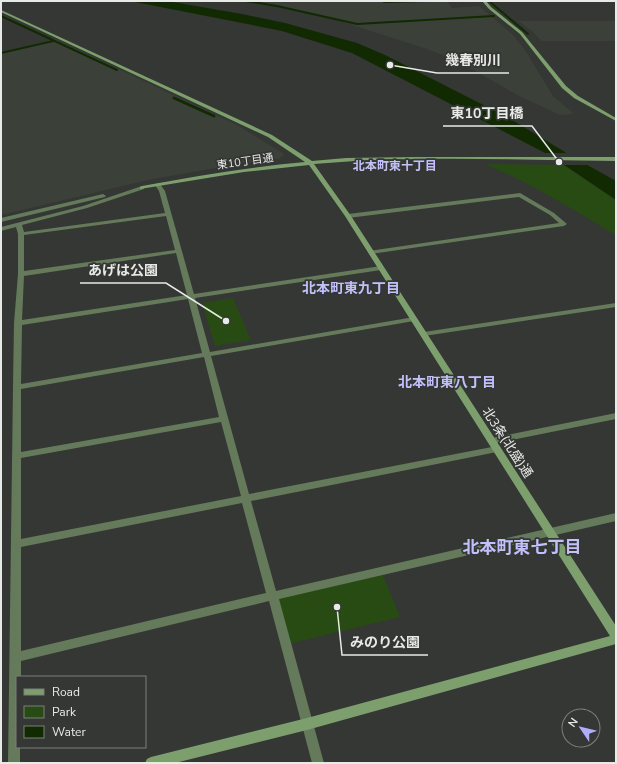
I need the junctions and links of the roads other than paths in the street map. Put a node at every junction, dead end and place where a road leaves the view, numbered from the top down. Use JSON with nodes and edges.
{"nodes":[{"id":1,"x":484,"y":1,"type":"edge"},
{"id":2,"x":1,"y":11,"type":"edge"},
{"id":3,"x":616,"y":120,"type":"edge"},
{"id":4,"x":616,"y":160,"type":"edge"},
{"id":5,"x":311,"y":163,"type":"junction"},
{"id":6,"x":158,"y":185,"type":"junction"},
{"id":7,"x":142,"y":188,"type":"junction"},
{"id":8,"x":168,"y":214,"type":"junction"},
{"id":9,"x":348,"y":216,"type":"junction"},
{"id":10,"x":1,"y":220,"type":"edge"},
{"id":11,"x":19,"y":224,"type":"junction"},
{"id":12,"x":1,"y":229,"type":"edge"},
{"id":13,"x":21,"y":234,"type":"junction"},
{"id":14,"x":178,"y":251,"type":"junction"},
{"id":15,"x":371,"y":252,"type":"junction"},
{"id":16,"x":381,"y":268,"type":"junction"},
{"id":17,"x":21,"y":274,"type":"junction"},
{"id":18,"x":191,"y":297,"type":"junction"},
{"id":19,"x":616,"y":305,"type":"edge"},
{"id":20,"x":414,"y":319,"type":"junction"},
{"id":21,"x":18,"y":323,"type":"junction"},
{"id":22,"x":424,"y":334,"type":"junction"},
{"id":23,"x":207,"y":355,"type":"junction"},
{"id":24,"x":17,"y":387,"type":"junction"},
{"id":25,"x":616,"y":416,"type":"edge"},
{"id":26,"x":224,"y":419,"type":"junction"},
{"id":27,"x":494,"y":445,"type":"junction"},
{"id":28,"x":17,"y":456,"type":"junction"},
{"id":29,"x":246,"y":500,"type":"junction"},
{"id":30,"x":616,"y":517,"type":"edge"},
{"id":31,"x":550,"y":531,"type":"junction"},
{"id":32,"x":16,"y":544,"type":"junction"},
{"id":33,"x":272,"y":596,"type":"junction"},
{"id":34,"x":616,"y":635,"type":"edge"},
{"id":35,"x":616,"y":639,"type":"edge"},
{"id":36,"x":15,"y":657,"type":"junction"},
{"id":37,"x":307,"y":724,"type":"junction"},
{"id":38,"x":14,"y":763,"type":"edge"},
{"id":39,"x":151,"y":763,"type":"edge"},
{"id":40,"x":318,"y":763,"type":"edge"}],
"edges":[{"from":1,"to":3,"type":"street"},
{"from":2,"to":5,"type":"street","name":"北3条(北盛)通"},
{"from":4,"to":5,"type":"street","name":"東10丁目通"},
{"from":5,"to":6,"type":"street","name":"東10丁目通"},
{"from":5,"to":9,"type":"street","name":"北3条(北盛)通"},
{"from":6,"to":7,"type":"street","name":"東10丁目通"},
{"from":6,"to":8,"type":"street"},
{"from":7,"to":10,"type":"street","name":"東10丁目通"},
{"from":7,"to":11,"type":"street"},
{"from":8,"to":13,"type":"street"},
{"from":8,"to":14,"type":"street"},
{"from":9,"to":15,"type":"street","name":"北3条(北盛)通"},
{"from":9,"to":15,"type":"street"},
{"from":11,"to":12,"type":"street"},
{"from":11,"to":13,"type":"street"},
{"from":13,"to":17,"type":"street"},
{"from":14,"to":17,"type":"street"},
{"from":14,"to":18,"type":"street"},
{"from":15,"to":16,"type":"street","name":"北3条(北盛)通"},
{"from":16,"to":18,"type":"street"},
{"from":16,"to":20,"type":"street","name":"北3条(北盛)通"},
{"from":17,"to":21,"type":"street"},
{"from":18,"to":21,"type":"street"},
{"from":18,"to":23,"type":"street"},
{"from":19,"to":22,"type":"street"},
{"from":20,"to":22,"type":"street","name":"北3条(北盛)通"},
{"from":20,"to":23,"type":"street"},
{"from":21,"to":24,"type":"street"},
{"from":22,"to":27,"type":"street","name":"北3条(北盛)通"},
{"from":23,"to":24,"type":"street"},
{"from":23,"to":26,"type":"street"},
{"from":24,"to":28,"type":"street"},
{"from":25,"to":27,"type":"street"},
{"from":26,"to":28,"type":"street"},
{"from":26,"to":29,"type":"street"},
{"from":27,"to":29,"type":"street"},
{"from":27,"to":31,"type":"street","name":"北3条(北盛)通"},
{"from":28,"to":32,"type":"street"},
{"from":29,"to":32,"type":"street"},
{"from":29,"to":33,"type":"street"},
{"from":30,"to":31,"type":"street"},
{"from":31,"to":33,"type":"street"},
{"from":31,"to":34,"type":"street","name":"北3条(北盛)通"},
{"from":32,"to":36,"type":"street"},
{"from":33,"to":36,"type":"street"},
{"from":33,"to":37,"type":"street"},
{"from":35,"to":37,"type":"street"},
{"from":36,"to":38,"type":"street"},
{"from":37,"to":39,"type":"street"},
{"from":37,"to":40,"type":"street"}]}
